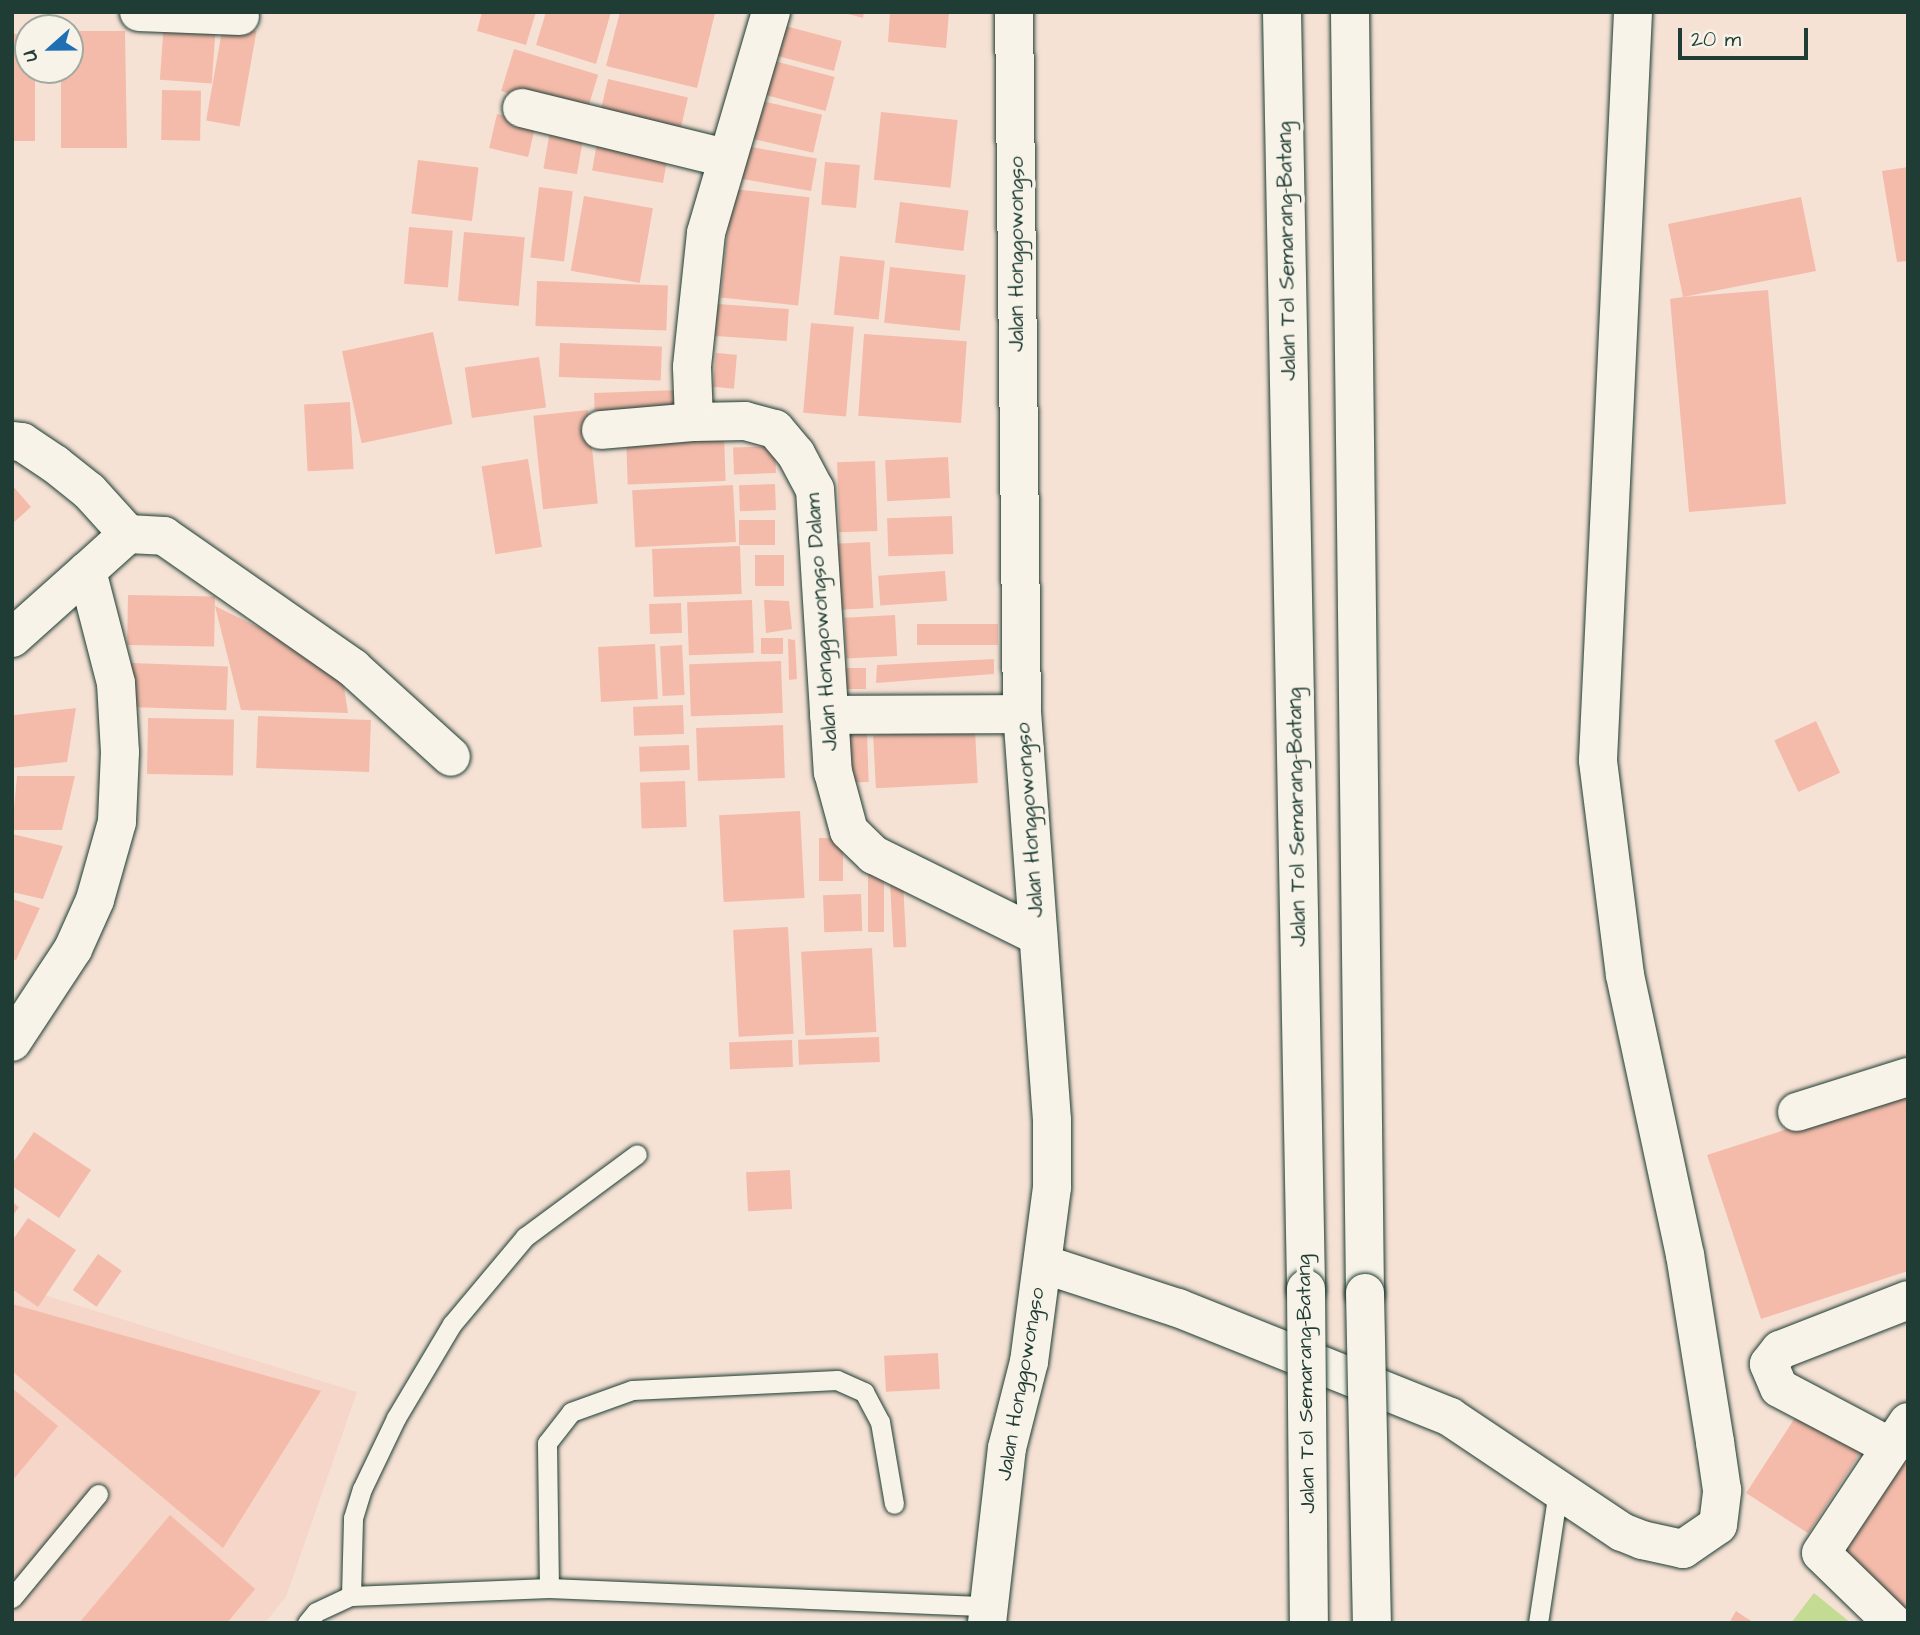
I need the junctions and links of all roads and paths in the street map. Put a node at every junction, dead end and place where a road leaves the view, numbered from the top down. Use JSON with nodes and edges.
{"nodes":[{"id":1,"x":139,"y":12,"type":"edge"},
{"id":2,"x":771,"y":12,"type":"edge"},
{"id":3,"x":1014,"y":12,"type":"edge"},
{"id":4,"x":1282,"y":12,"type":"edge"},
{"id":5,"x":1350,"y":12,"type":"edge"},
{"id":6,"x":1633,"y":12,"type":"edge"},
{"id":7,"x":240,"y":16,"type":"dead end"},
{"id":8,"x":522,"y":108,"type":"dead end"},
{"id":9,"x":726,"y":158,"type":"junction"},
{"id":10,"x":694,"y":422,"type":"junction"},
{"id":11,"x":601,"y":430,"type":"dead end"},
{"id":12,"x":12,"y":441,"type":"edge"},
{"id":13,"x":128,"y":534,"type":"junction"},
{"id":14,"x":88,"y":571,"type":"junction"},
{"id":15,"x":12,"y":638,"type":"edge"},
{"id":16,"x":1022,"y":714,"type":"junction"},
{"id":17,"x":829,"y":715,"type":"junction"},
{"id":18,"x":451,"y":757,"type":"dead end"},
{"id":19,"x":1038,"y":936,"type":"junction"},
{"id":20,"x":12,"y":1042,"type":"edge"},
{"id":21,"x":1908,"y":1077,"type":"edge"},
{"id":22,"x":1797,"y":1112,"type":"dead end"},
{"id":23,"x":637,"y":1154,"type":"dead end"},
{"id":24,"x":1043,"y":1264,"type":"junction"},
{"id":25,"x":1908,"y":1300,"type":"edge"},
{"id":26,"x":1898,"y":1434,"type":"edge"},
{"id":27,"x":1558,"y":1490,"type":"junction"},
{"id":28,"x":98,"y":1494,"type":"dead end"},
{"id":29,"x":894,"y":1504,"type":"dead end"},
{"id":30,"x":549,"y":1587,"type":"junction"},
{"id":31,"x":351,"y":1595,"type":"junction"},
{"id":32,"x":12,"y":1598,"type":"edge"},
{"id":33,"x":987,"y":1614,"type":"edge"},
{"id":34,"x":307,"y":1623,"type":"edge"},
{"id":35,"x":1309,"y":1623,"type":"edge"},
{"id":36,"x":1372,"y":1623,"type":"edge"},
{"id":37,"x":1538,"y":1623,"type":"edge"},
{"id":38,"x":1893,"y":1623,"type":"edge"}],
"edges":[{"from":1,"to":7,"type":"main road"},
{"from":2,"to":9,"type":"main road"},
{"from":3,"to":16,"type":"main road","name":"Jalan Honggowongso"},
{"from":4,"to":35,"type":"main road","name":"Jalan Tol Semarang–Batang","bridge":true},
{"from":5,"to":36,"type":"main road","bridge":true},
{"from":6,"to":27,"type":"main road"},
{"from":8,"to":9,"type":"main road"},
{"from":9,"to":10,"type":"main road"},
{"from":10,"to":11,"type":"main road","name":"Jalan Honggowongso Dalam"},
{"from":10,"to":17,"type":"main road","name":"Jalan Honggowongso Dalam"},
{"from":12,"to":13,"type":"main road"},
{"from":13,"to":14,"type":"main road"},
{"from":13,"to":18,"type":"main road"},
{"from":14,"to":15,"type":"main road"},
{"from":14,"to":20,"type":"main road"},
{"from":16,"to":17,"type":"main road"},
{"from":16,"to":19,"type":"main road","name":"Jalan Honggowongso"},
{"from":17,"to":19,"type":"main road","name":"Jalan Honggowongso Dalam"},
{"from":19,"to":24,"type":"main road","name":"Jalan Honggowongso"},
{"from":21,"to":22,"type":"main road"},
{"from":23,"to":31,"type":"lane"},
{"from":24,"to":27,"type":"main road"},
{"from":24,"to":33,"type":"main road","name":"Jalan Honggowongso"},
{"from":25,"to":26,"type":"main road"},
{"from":26,"to":38,"type":"main road"},
{"from":27,"to":37,"type":"lane"},
{"from":28,"to":32,"type":"lane"},
{"from":29,"to":30,"type":"lane"},
{"from":30,"to":31,"type":"lane"},
{"from":30,"to":33,"type":"lane"},
{"from":31,"to":34,"type":"lane"}]}
